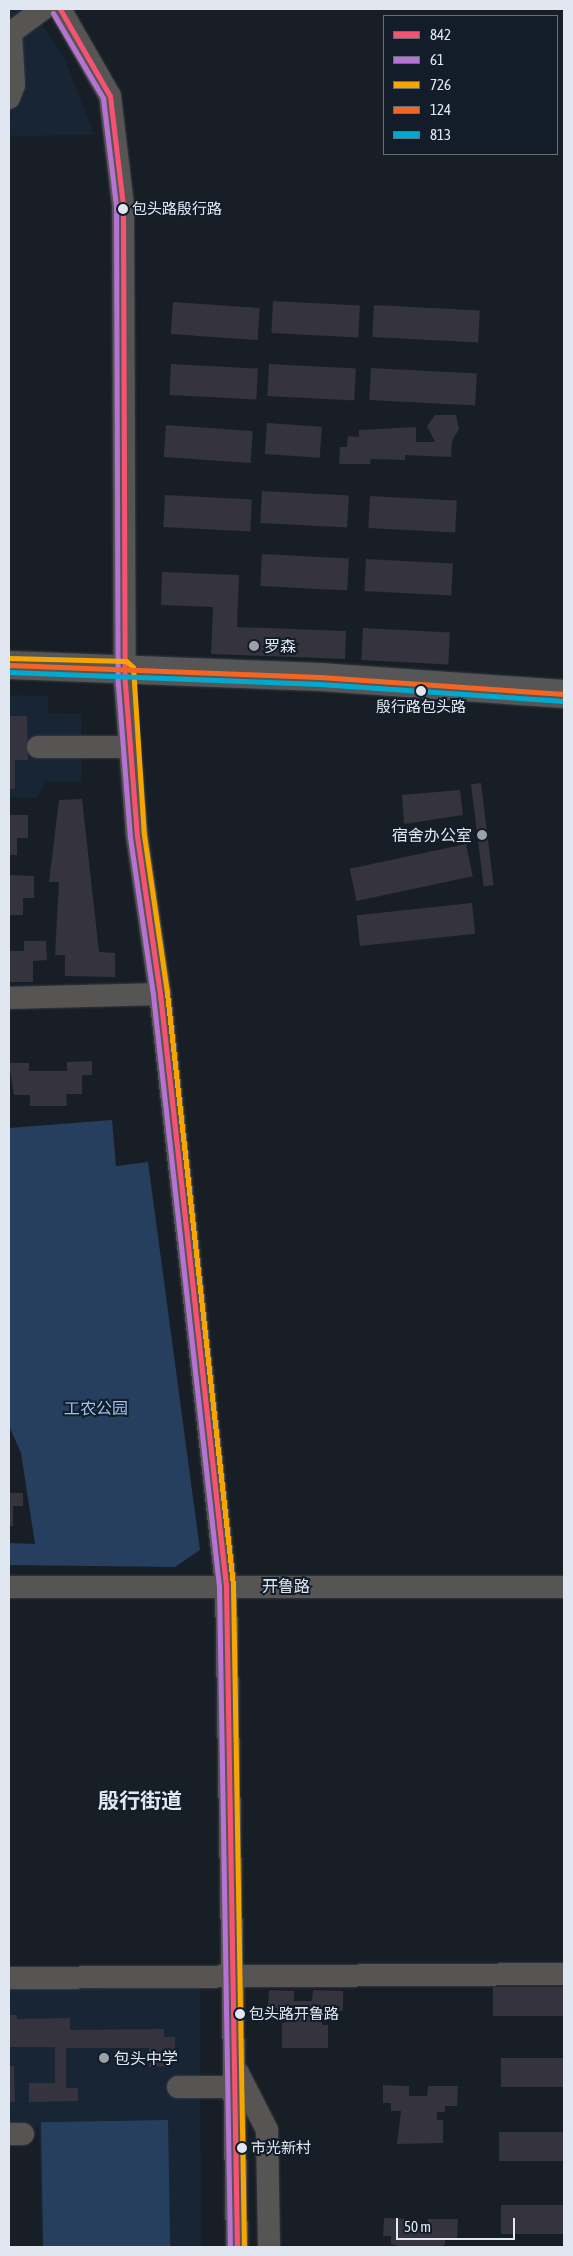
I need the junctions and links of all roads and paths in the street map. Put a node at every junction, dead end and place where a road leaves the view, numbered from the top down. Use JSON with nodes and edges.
{"nodes":[{"id":1,"x":43,"y":9,"type":"edge"},
{"id":2,"x":60,"y":9,"type":"edge"},
{"id":3,"x":10,"y":33,"type":"edge"},
{"id":4,"x":9,"y":98,"type":"edge"},
{"id":5,"x":9,"y":665,"type":"edge"},
{"id":6,"x":125,"y":676,"type":"junction"},
{"id":7,"x":9,"y":679,"type":"edge"},
{"id":8,"x":564,"y":694,"type":"edge"},
{"id":9,"x":564,"y":709,"type":"edge"},
{"id":10,"x":38,"y":747,"type":"dead end"},
{"id":11,"x":130,"y":747,"type":"junction"},
{"id":12,"x":160,"y":994,"type":"junction"},
{"id":13,"x":9,"y":998,"type":"edge"},
{"id":14,"x":226,"y":1586,"type":"junction"},
{"id":15,"x":9,"y":1587,"type":"edge"},
{"id":16,"x":564,"y":1587,"type":"edge"},
{"id":17,"x":564,"y":1974,"type":"edge"},
{"id":18,"x":234,"y":1976,"type":"junction"},
{"id":19,"x":9,"y":1978,"type":"edge"},
{"id":20,"x":235,"y":2065,"type":"junction"},
{"id":21,"x":178,"y":2087,"type":"dead end"},
{"id":22,"x":235,"y":2087,"type":"junction"},
{"id":23,"x":237,"y":2247,"type":"edge"},
{"id":24,"x":270,"y":2247,"type":"edge"}],
"edges":[{"from":1,"to":3,"type":"street"},
{"from":2,"to":6,"type":"street"},
{"from":3,"to":4,"type":"street"},
{"from":5,"to":6,"type":"main road"},
{"from":6,"to":7,"type":"main road"},
{"from":6,"to":8,"type":"main road"},
{"from":6,"to":9,"type":"main road"},
{"from":6,"to":11,"type":"street"},
{"from":10,"to":11,"type":"street"},
{"from":11,"to":12,"type":"street"},
{"from":12,"to":13,"type":"street"},
{"from":12,"to":14,"type":"street"},
{"from":14,"to":15,"type":"street","name":"开鲁路"},
{"from":14,"to":16,"type":"street","name":"开鲁路"},
{"from":14,"to":18,"type":"street"},
{"from":17,"to":18,"type":"street"},
{"from":18,"to":19,"type":"street"},
{"from":18,"to":20,"type":"street"},
{"from":20,"to":22,"type":"street"},
{"from":20,"to":24,"type":"street"},
{"from":21,"to":22,"type":"street"},
{"from":22,"to":23,"type":"street"}]}
